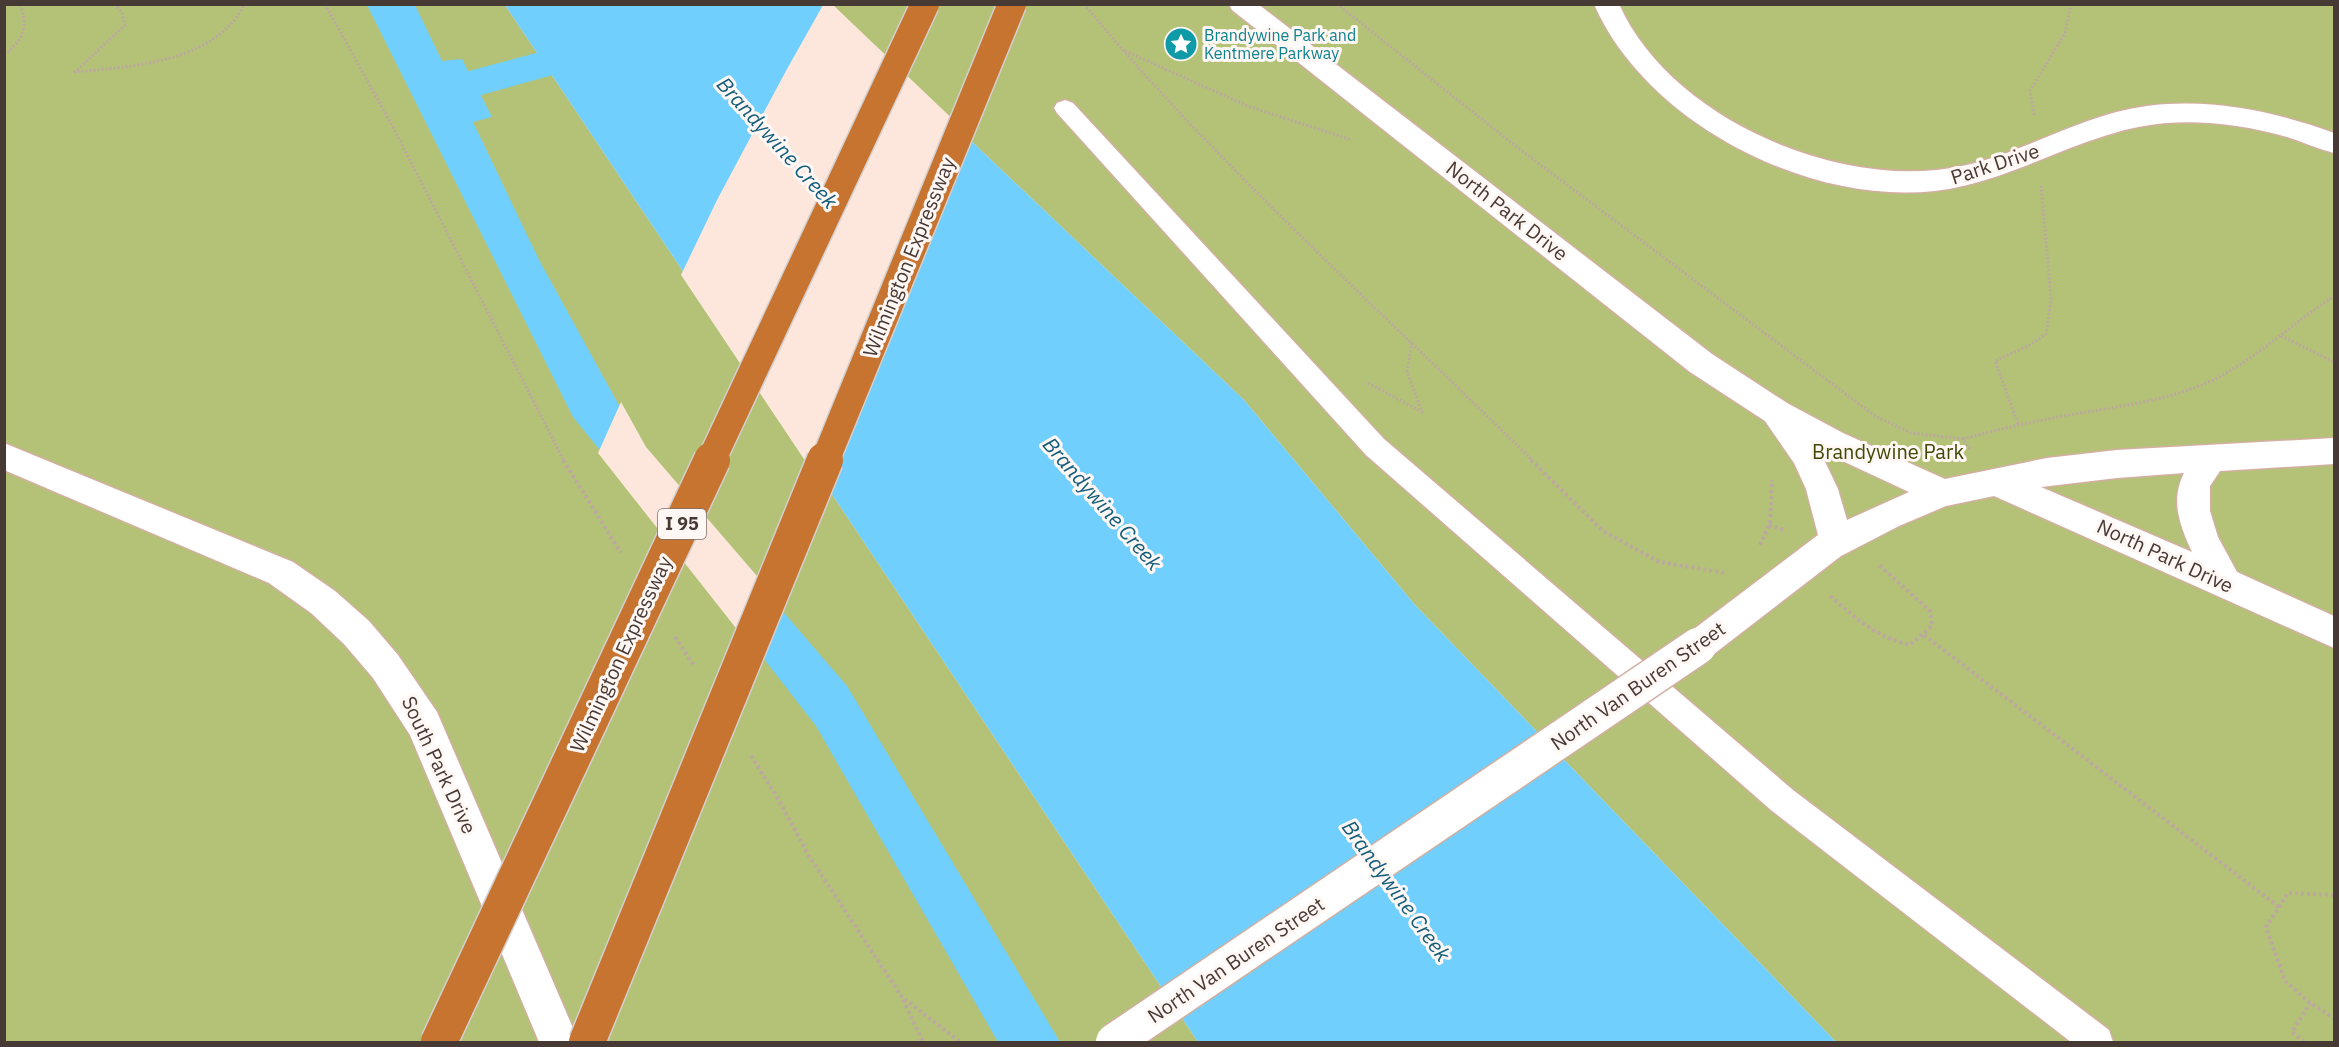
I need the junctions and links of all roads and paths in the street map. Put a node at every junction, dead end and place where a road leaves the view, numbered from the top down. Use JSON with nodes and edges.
{"nodes":[{"id":1,"x":20,"y":4,"type":"edge"},
{"id":2,"x":114,"y":4,"type":"edge"},
{"id":3,"x":245,"y":4,"type":"edge"},
{"id":4,"x":325,"y":4,"type":"edge"},
{"id":5,"x":925,"y":4,"type":"edge"},
{"id":6,"x":1012,"y":4,"type":"edge"},
{"id":7,"x":1084,"y":4,"type":"edge"},
{"id":8,"x":1241,"y":4,"type":"edge"},
{"id":9,"x":1337,"y":4,"type":"edge"},
{"id":10,"x":1606,"y":4,"type":"edge"},
{"id":11,"x":2071,"y":4,"type":"edge"},
{"id":12,"x":1120,"y":50,"type":"junction"},
{"id":13,"x":4,"y":55,"type":"edge"},
{"id":14,"x":1065,"y":108,"type":"dead end"},
{"id":15,"x":1362,"y":142,"type":"dead end"},
{"id":16,"x":2334,"y":143,"type":"edge"},
{"id":17,"x":2039,"y":151,"type":"junction"},
{"id":18,"x":2334,"y":296,"type":"edge"},
{"id":19,"x":2281,"y":336,"type":"junction"},
{"id":20,"x":1412,"y":342,"type":"junction"},
{"id":21,"x":2334,"y":362,"type":"edge"},
{"id":22,"x":1312,"y":378,"type":"junction"},
{"id":23,"x":1776,"y":412,"type":"junction"},
{"id":24,"x":2018,"y":424,"type":"junction"},
{"id":25,"x":1963,"y":439,"type":"junction"},
{"id":26,"x":2334,"y":451,"type":"edge"},
{"id":27,"x":4,"y":456,"type":"edge"},
{"id":28,"x":2211,"y":458,"type":"junction"},
{"id":29,"x":1769,"y":472,"type":"dead end"},
{"id":30,"x":1995,"y":482,"type":"junction"},
{"id":31,"x":1943,"y":494,"type":"junction"},
{"id":32,"x":1837,"y":542,"type":"junction"},
{"id":33,"x":1757,"y":548,"type":"dead end"},
{"id":34,"x":622,"y":554,"type":"dead end"},
{"id":35,"x":1876,"y":562,"type":"dead end"},
{"id":36,"x":1725,"y":582,"type":"dead end"},
{"id":37,"x":2226,"y":584,"type":"junction"},
{"id":38,"x":1839,"y":589,"type":"dead end"},
{"id":39,"x":2334,"y":632,"type":"edge"},
{"id":40,"x":674,"y":635,"type":"dead end"},
{"id":41,"x":1924,"y":636,"type":"junction"},
{"id":42,"x":700,"y":676,"type":"dead end"},
{"id":43,"x":745,"y":746,"type":"dead end"},
{"id":44,"x":2334,"y":896,"type":"edge"},
{"id":45,"x":2279,"y":907,"type":"junction"},
{"id":46,"x":902,"y":997,"type":"junction"},
{"id":47,"x":2310,"y":1003,"type":"junction"},
{"id":48,"x":2334,"y":1018,"type":"edge"},
{"id":49,"x":439,"y":1042,"type":"edge"},
{"id":50,"x":559,"y":1042,"type":"edge"},
{"id":51,"x":587,"y":1042,"type":"edge"},
{"id":52,"x":923,"y":1042,"type":"edge"},
{"id":53,"x":960,"y":1042,"type":"edge"},
{"id":54,"x":1114,"y":1042,"type":"edge"},
{"id":55,"x":2097,"y":1042,"type":"edge"},
{"id":56,"x":2304,"y":1042,"type":"edge"}],
"edges":[{"from":1,"to":13,"type":"path"},
{"from":2,"to":3,"type":"path"},
{"from":4,"to":34,"type":"path"},
{"from":5,"to":49,"type":"highway","name":"Wilmington Expressway","number":"I 95","bridge":true},
{"from":6,"to":51,"type":"highway","name":"Wilmington Expressway","bridge":true},
{"from":7,"to":12,"type":"path"},
{"from":8,"to":23,"type":"street","name":"North Park Drive"},
{"from":9,"to":25,"type":"path"},
{"from":10,"to":17,"type":"street","name":"Park Drive"},
{"from":11,"to":17,"type":"path"},
{"from":12,"to":15,"type":"path"},
{"from":12,"to":20,"type":"path"},
{"from":14,"to":22,"type":"lane"},
{"from":16,"to":17,"type":"street","name":"Park Drive"},
{"from":17,"to":24,"type":"path"},
{"from":18,"to":19,"type":"path"},
{"from":19,"to":21,"type":"path"},
{"from":19,"to":24,"type":"path"},
{"from":20,"to":22,"type":"path"},
{"from":20,"to":36,"type":"path"},
{"from":22,"to":55,"type":"lane"},
{"from":23,"to":31,"type":"street","name":"North Park Drive"},
{"from":23,"to":32,"type":"street","name":"North Park Drive"},
{"from":24,"to":25,"type":"path"},
{"from":25,"to":30,"type":"path"},
{"from":26,"to":28,"type":"street","name":"North Van Buren Street"},
{"from":27,"to":50,"type":"street","name":"South Park Drive"},
{"from":28,"to":30,"type":"street","name":"North Van Buren Street"},
{"from":28,"to":37,"type":"street"},
{"from":29,"to":33,"type":"path"},
{"from":30,"to":31,"type":"street","name":"North Van Buren Street"},
{"from":30,"to":37,"type":"street","name":"North Park Drive"},
{"from":31,"to":32,"type":"street","name":"North Van Buren Street"},
{"from":32,"to":54,"type":"street","name":"North Van Buren Street","bridge":true},
{"from":35,"to":41,"type":"path"},
{"from":37,"to":39,"type":"street","name":"North Park Drive"},
{"from":38,"to":41,"type":"path"},
{"from":40,"to":42,"type":"path"},
{"from":41,"to":45,"type":"path"},
{"from":43,"to":46,"type":"path"},
{"from":44,"to":45,"type":"path"},
{"from":45,"to":47,"type":"path"},
{"from":46,"to":52,"type":"path"},
{"from":46,"to":53,"type":"path"},
{"from":47,"to":48,"type":"path"},
{"from":47,"to":56,"type":"path"}]}
